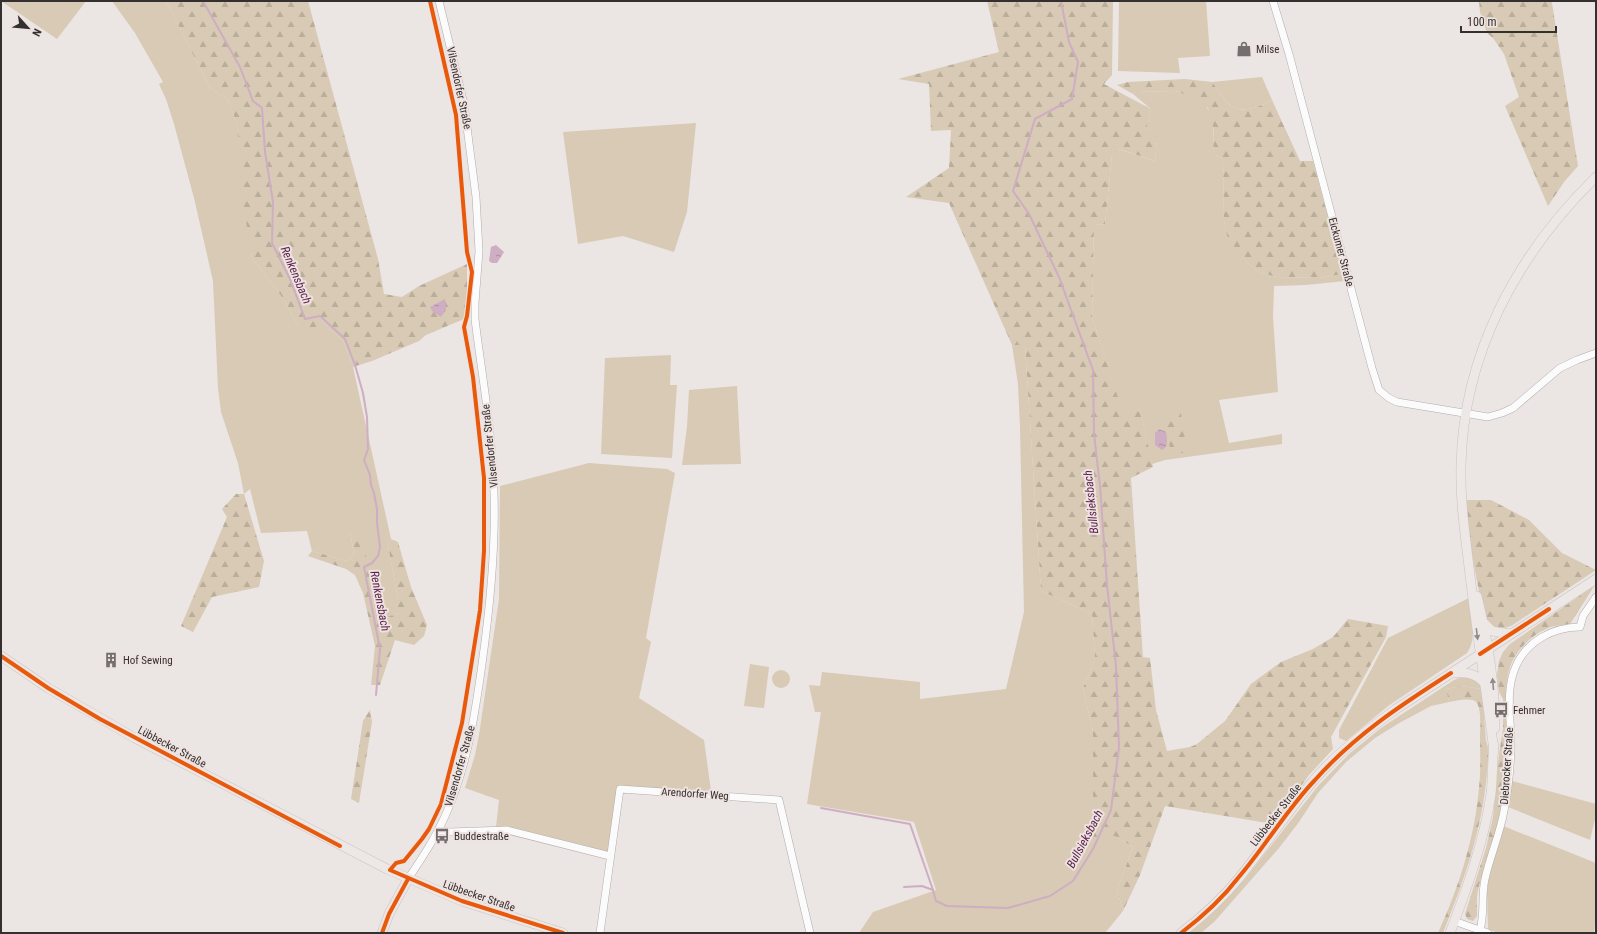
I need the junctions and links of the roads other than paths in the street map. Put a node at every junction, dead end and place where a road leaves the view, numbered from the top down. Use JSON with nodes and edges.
{"nodes":[{"id":1,"x":439,"y":1,"type":"edge"},
{"id":2,"x":1273,"y":1,"type":"edge"},
{"id":3,"x":1596,"y":177,"type":"edge"},
{"id":4,"x":1594,"y":354,"type":"edge"},
{"id":5,"x":1466,"y":414,"type":"junction"},
{"id":6,"x":1467,"y":553,"type":"junction"},
{"id":7,"x":1596,"y":579,"type":"edge"},
{"id":8,"x":1596,"y":596,"type":"edge"},
{"id":9,"x":1484,"y":623,"type":"junction"},
{"id":10,"x":1510,"y":634,"type":"junction"},
{"id":11,"x":1488,"y":648,"type":"junction"},
{"id":12,"x":1480,"y":654,"type":"junction"},
{"id":13,"x":1,"y":656,"type":"edge"},
{"id":14,"x":1451,"y":673,"type":"junction"},
{"id":15,"x":1485,"y":684,"type":"junction"},
{"id":16,"x":1494,"y":751,"type":"junction"},
{"id":17,"x":438,"y":830,"type":"junction"},
{"id":18,"x":610,"y":856,"type":"junction"},
{"id":19,"x":408,"y":879,"type":"junction"},
{"id":20,"x":1454,"y":921,"type":"junction"},
{"id":21,"x":1480,"y":930,"type":"junction"},
{"id":22,"x":382,"y":933,"type":"edge"},
{"id":23,"x":563,"y":933,"type":"edge"},
{"id":24,"x":600,"y":933,"type":"edge"},
{"id":25,"x":810,"y":933,"type":"edge"},
{"id":26,"x":1181,"y":933,"type":"edge"},
{"id":27,"x":1450,"y":933,"type":"edge"},
{"id":28,"x":1488,"y":933,"type":"edge"}],
"edges":[{"from":1,"to":17,"type":"street","name":"Vilsendorfer Straße"},
{"from":2,"to":5,"type":"street","name":"Eickumer Straße"},
{"from":3,"to":5,"type":"main road","name":"Diebrocker Straße"},
{"from":4,"to":5,"type":"street"},
{"from":5,"to":6,"type":"main road","name":"Diebrocker Straße"},
{"from":6,"to":9,"type":"main road","name":"Diebrocker Straße"},
{"from":6,"to":12,"type":"main road","name":"Diebrocker Straße","one_way":true},
{"from":7,"to":10,"type":"main road","name":"Lübbecker Straße"},
{"from":8,"to":21,"type":"street","name":"Diebrocker Straße"},
{"from":9,"to":10,"type":"main road"},
{"from":9,"to":11,"type":"main road","name":"Diebrocker Straße"},
{"from":10,"to":11,"type":"main road","name":"Lübbecker Straße"},
{"from":11,"to":12,"type":"main road","name":"Lübbecker Straße"},
{"from":16,"to":11,"type":"main road","name":"Diebrocker Straße","one_way":true},
{"from":12,"to":14,"type":"main road","name":"Lübbecker Straße"},
{"from":12,"to":15,"type":"main road","name":"Diebrocker Straße"},
{"from":13,"to":19,"type":"main road","name":"Lübbecker Straße"},
{"from":14,"to":15,"type":"main road"},
{"from":14,"to":26,"type":"main road","name":"Lübbecker Straße"},
{"from":15,"to":16,"type":"main road","name":"Diebrocker Straße"},
{"from":16,"to":20,"type":"main road","name":"Diebrocker Straße"},
{"from":17,"to":18,"type":"street"},
{"from":17,"to":19,"type":"street","name":"Vilsendorfer Straße"},
{"from":18,"to":24,"type":"street","name":"Arendorfer Weg"},
{"from":18,"to":25,"type":"street","name":"Arendorfer Weg"},
{"from":19,"to":22,"type":"main road"},
{"from":19,"to":23,"type":"main road","name":"Lübbecker Straße"},
{"from":20,"to":21,"type":"street"},
{"from":20,"to":27,"type":"main road","name":"Diebrocker Straße"},
{"from":21,"to":28,"type":"street"}]}
